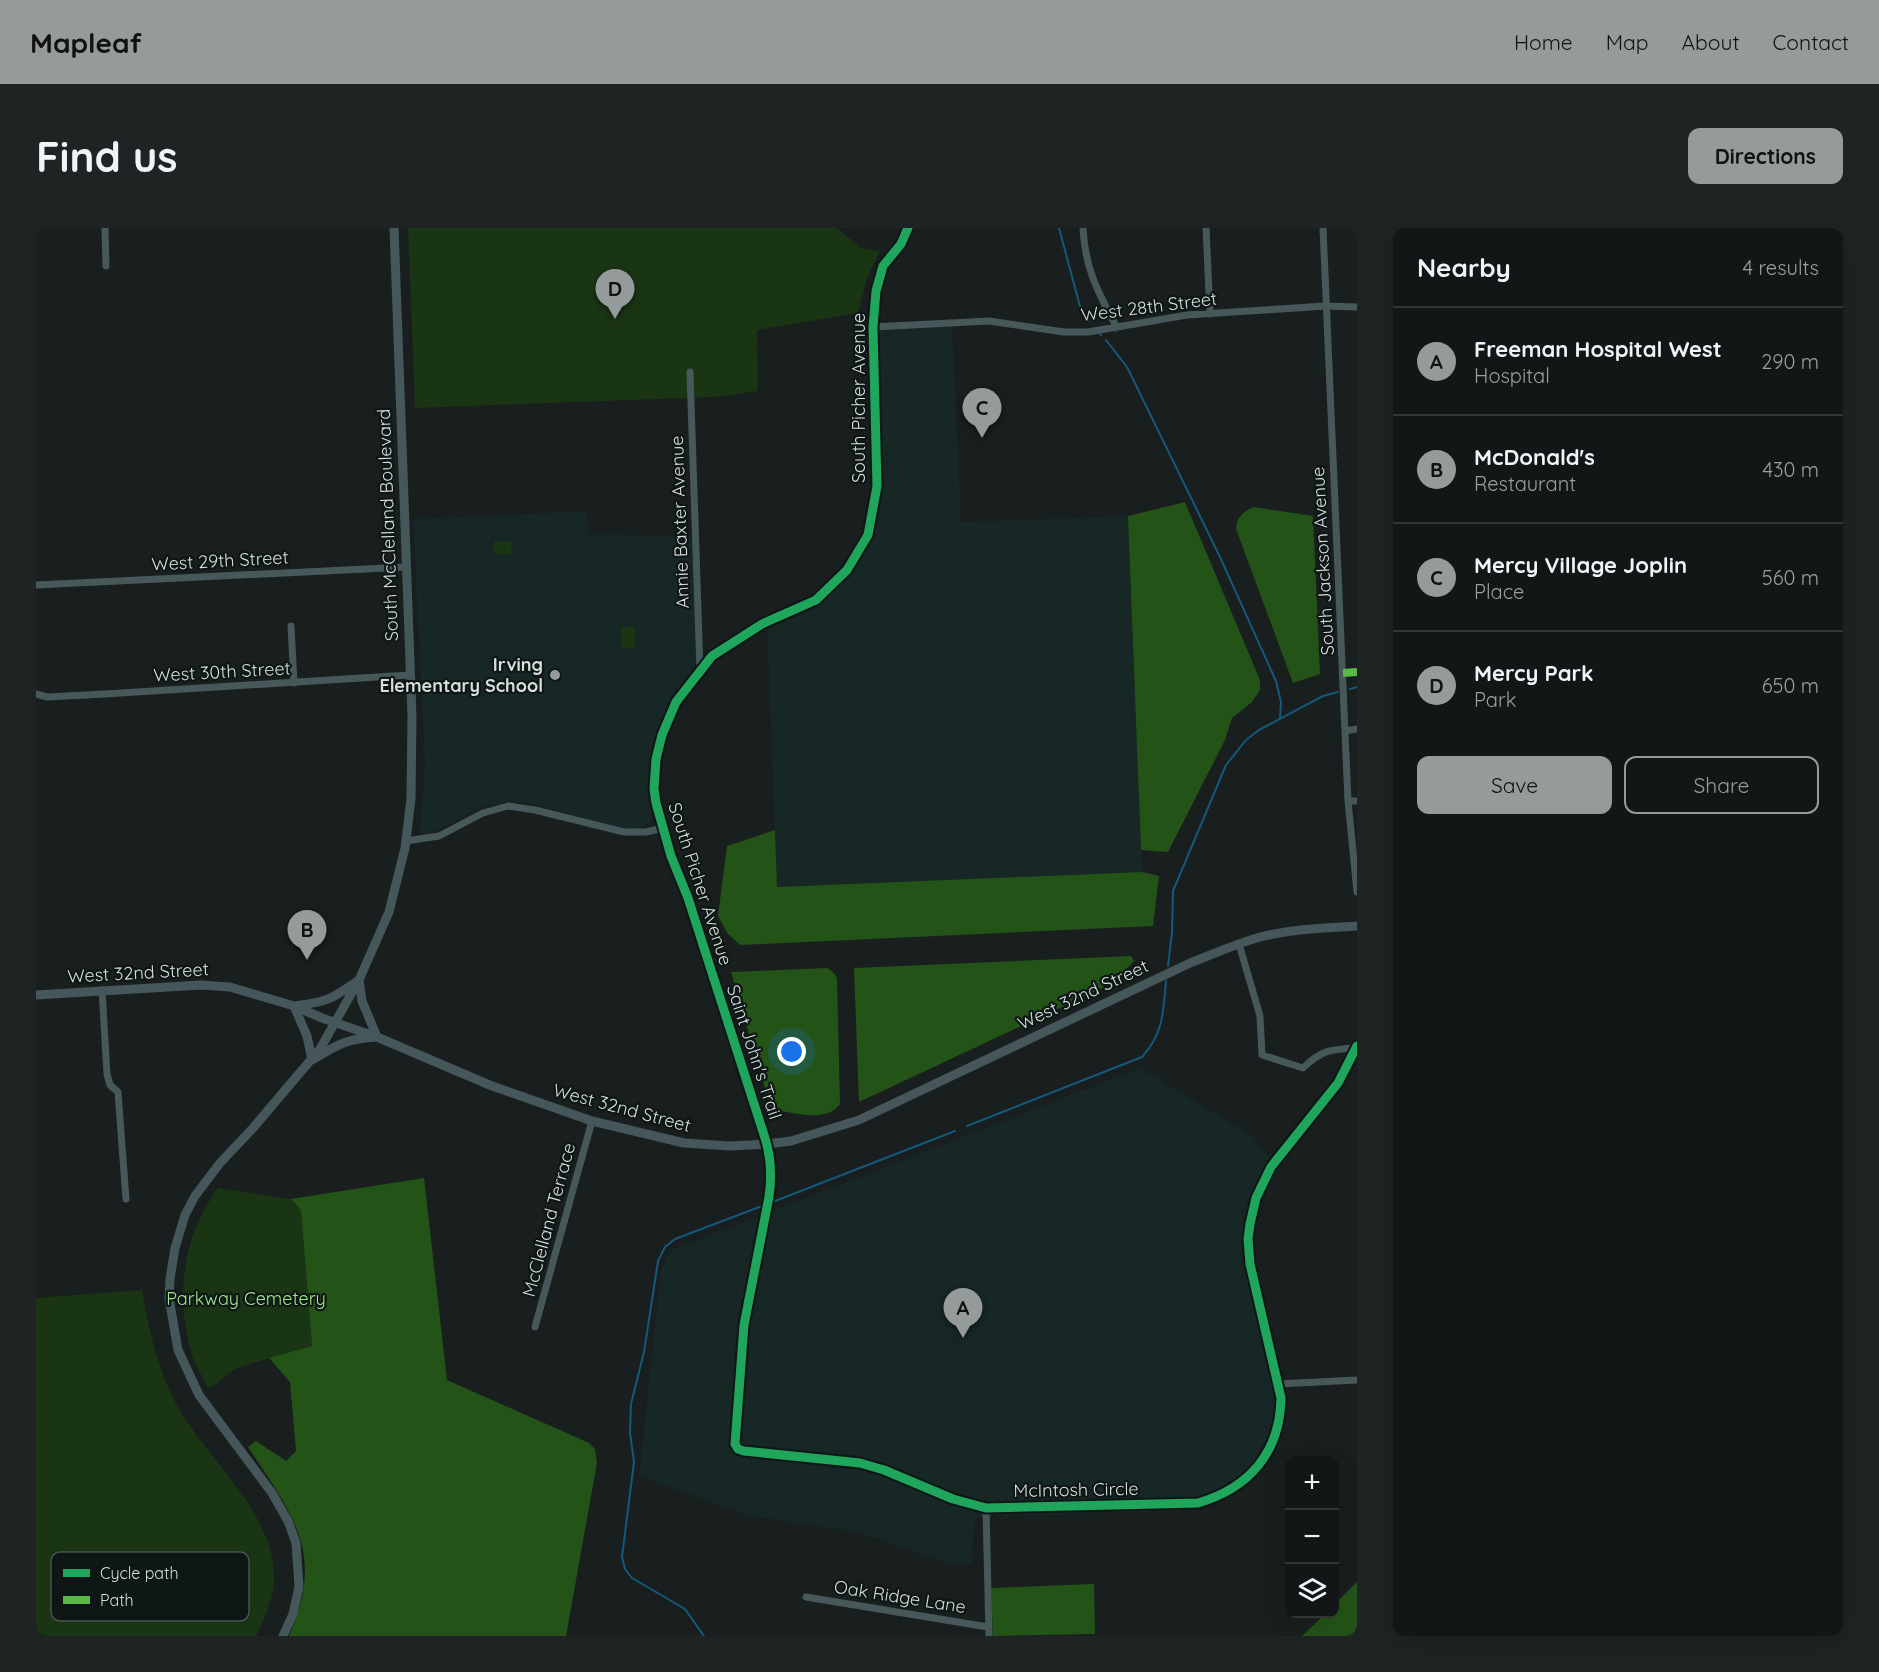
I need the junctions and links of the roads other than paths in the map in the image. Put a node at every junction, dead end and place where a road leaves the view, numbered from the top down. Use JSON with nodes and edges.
{"nodes":[{"id":1,"x":105,"y":228,"type":"edge"},
{"id":2,"x":394,"y":228,"type":"edge"},
{"id":3,"x":908,"y":228,"type":"edge"},
{"id":4,"x":1083,"y":228,"type":"edge"},
{"id":5,"x":1206,"y":228,"type":"edge"},
{"id":6,"x":1323,"y":228,"type":"edge"},
{"id":7,"x":106,"y":266,"type":"dead end"},
{"id":8,"x":1326,"y":306,"type":"junction"},
{"id":9,"x":1357,"y":307,"type":"edge"},
{"id":10,"x":1210,"y":314,"type":"junction"},
{"id":11,"x":873,"y":327,"type":"junction"},
{"id":12,"x":1117,"y":328,"type":"junction"},
{"id":13,"x":690,"y":372,"type":"dead end"},
{"id":14,"x":406,"y":567,"type":"junction"},
{"id":15,"x":36,"y":585,"type":"edge"},
{"id":16,"x":291,"y":626,"type":"dead end"},
{"id":17,"x":700,"y":671,"type":"junction"},
{"id":18,"x":1357,"y":672,"type":"edge"},
{"id":19,"x":1343,"y":673,"type":"junction"},
{"id":20,"x":410,"y":675,"type":"junction"},
{"id":21,"x":294,"y":683,"type":"junction"},
{"id":22,"x":36,"y":694,"type":"edge"},
{"id":23,"x":1357,"y":729,"type":"edge"},
{"id":24,"x":1345,"y":731,"type":"junction"},
{"id":25,"x":1348,"y":801,"type":"junction"},
{"id":26,"x":1357,"y":801,"type":"edge"},
{"id":27,"x":663,"y":828,"type":"junction"},
{"id":28,"x":406,"y":841,"type":"junction"},
{"id":29,"x":1357,"y":892,"type":"edge"},
{"id":30,"x":1357,"y":926,"type":"edge"},
{"id":31,"x":1239,"y":944,"type":"junction"},
{"id":32,"x":360,"y":980,"type":"junction"},
{"id":33,"x":102,"y":990,"type":"junction"},
{"id":34,"x":36,"y":995,"type":"edge"},
{"id":35,"x":294,"y":1006,"type":"junction"},
{"id":36,"x":336,"y":1023,"type":"junction"},
{"id":37,"x":377,"y":1037,"type":"junction"},
{"id":38,"x":1357,"y":1047,"type":"edge"},
{"id":39,"x":312,"y":1060,"type":"junction"},
{"id":40,"x":592,"y":1121,"type":"junction"},
{"id":41,"x":767,"y":1144,"type":"junction"},
{"id":42,"x":126,"y":1199,"type":"dead end"},
{"id":43,"x":535,"y":1328,"type":"dead end"},
{"id":44,"x":1357,"y":1380,"type":"edge"},
{"id":45,"x":1278,"y":1384,"type":"junction"},
{"id":46,"x":986,"y":1508,"type":"junction"},
{"id":47,"x":806,"y":1597,"type":"dead end"},
{"id":48,"x":988,"y":1627,"type":"junction"},
{"id":49,"x":283,"y":1636,"type":"edge"},
{"id":50,"x":989,"y":1636,"type":"edge"}],
"edges":[{"from":1,"to":7,"type":"street"},
{"from":2,"to":14,"type":"main road","name":"South McClelland Boulevard"},
{"from":3,"to":11,"type":"street","name":"South Picher Avenue"},
{"from":4,"to":12,"type":"street"},
{"from":5,"to":10,"type":"street"},
{"from":6,"to":8,"type":"street","name":"South Jackson Avenue"},
{"from":8,"to":9,"type":"street","name":"West 28th Street"},
{"from":8,"to":10,"type":"street","name":"West 28th Street"},
{"from":8,"to":19,"type":"street","name":"South Jackson Avenue"},
{"from":10,"to":12,"type":"street","name":"West 28th Street"},
{"from":11,"to":12,"type":"street","name":"West 28th Street"},
{"from":11,"to":17,"type":"street","name":"South Picher Avenue"},
{"from":13,"to":17,"type":"street","name":"Annie Baxter Avenue"},
{"from":14,"to":15,"type":"street","name":"West 29th Street"},
{"from":14,"to":20,"type":"main road","name":"South McClelland Boulevard"},
{"from":16,"to":21,"type":"street"},
{"from":17,"to":27,"type":"street","name":"South Picher Avenue"},
{"from":18,"to":19,"type":"street"},
{"from":19,"to":24,"type":"street","name":"South Jackson Avenue"},
{"from":20,"to":21,"type":"street","name":"West 30th Street"},
{"from":20,"to":28,"type":"main road","name":"South McClelland Boulevard"},
{"from":21,"to":22,"type":"street","name":"West 30th Street"},
{"from":23,"to":24,"type":"street"},
{"from":24,"to":25,"type":"street","name":"South Jackson Avenue"},
{"from":25,"to":26,"type":"street"},
{"from":25,"to":29,"type":"street","name":"South Jackson Avenue"},
{"from":27,"to":28,"type":"street"},
{"from":27,"to":41,"type":"street","name":"South Picher Avenue"},
{"from":28,"to":32,"type":"main road","name":"South McClelland Boulevard"},
{"from":30,"to":31,"type":"main road","name":"West 32nd Street"},
{"from":31,"to":38,"type":"street"},
{"from":31,"to":41,"type":"main road","name":"West 32nd Street"},
{"from":32,"to":35,"type":"main road"},
{"from":32,"to":36,"type":"main road","name":"South McClelland Boulevard"},
{"from":32,"to":37,"type":"main road"},
{"from":33,"to":34,"type":"main road","name":"West 32nd Street"},
{"from":33,"to":35,"type":"main road","name":"West 32nd Street"},
{"from":33,"to":42,"type":"street"},
{"from":35,"to":36,"type":"main road","name":"West 32nd Street"},
{"from":35,"to":39,"type":"main road"},
{"from":36,"to":37,"type":"main road","name":"West 32nd Street"},
{"from":36,"to":39,"type":"main road","name":"South McClelland Boulevard"},
{"from":37,"to":39,"type":"main road"},
{"from":37,"to":40,"type":"main road","name":"West 32nd Street"},
{"from":38,"to":45,"type":"street","name":"McIntosh Circle"},
{"from":39,"to":49,"type":"main road"},
{"from":40,"to":41,"type":"main road","name":"West 32nd Street"},
{"from":40,"to":43,"type":"street","name":"McClelland Terrace"},
{"from":41,"to":46,"type":"street","name":"McIntosh Circle"},
{"from":44,"to":45,"type":"street"},
{"from":45,"to":46,"type":"street","name":"McIntosh Circle"},
{"from":46,"to":48,"type":"street"},
{"from":47,"to":48,"type":"street","name":"Oak Ridge Lane"},
{"from":48,"to":50,"type":"street"}]}
